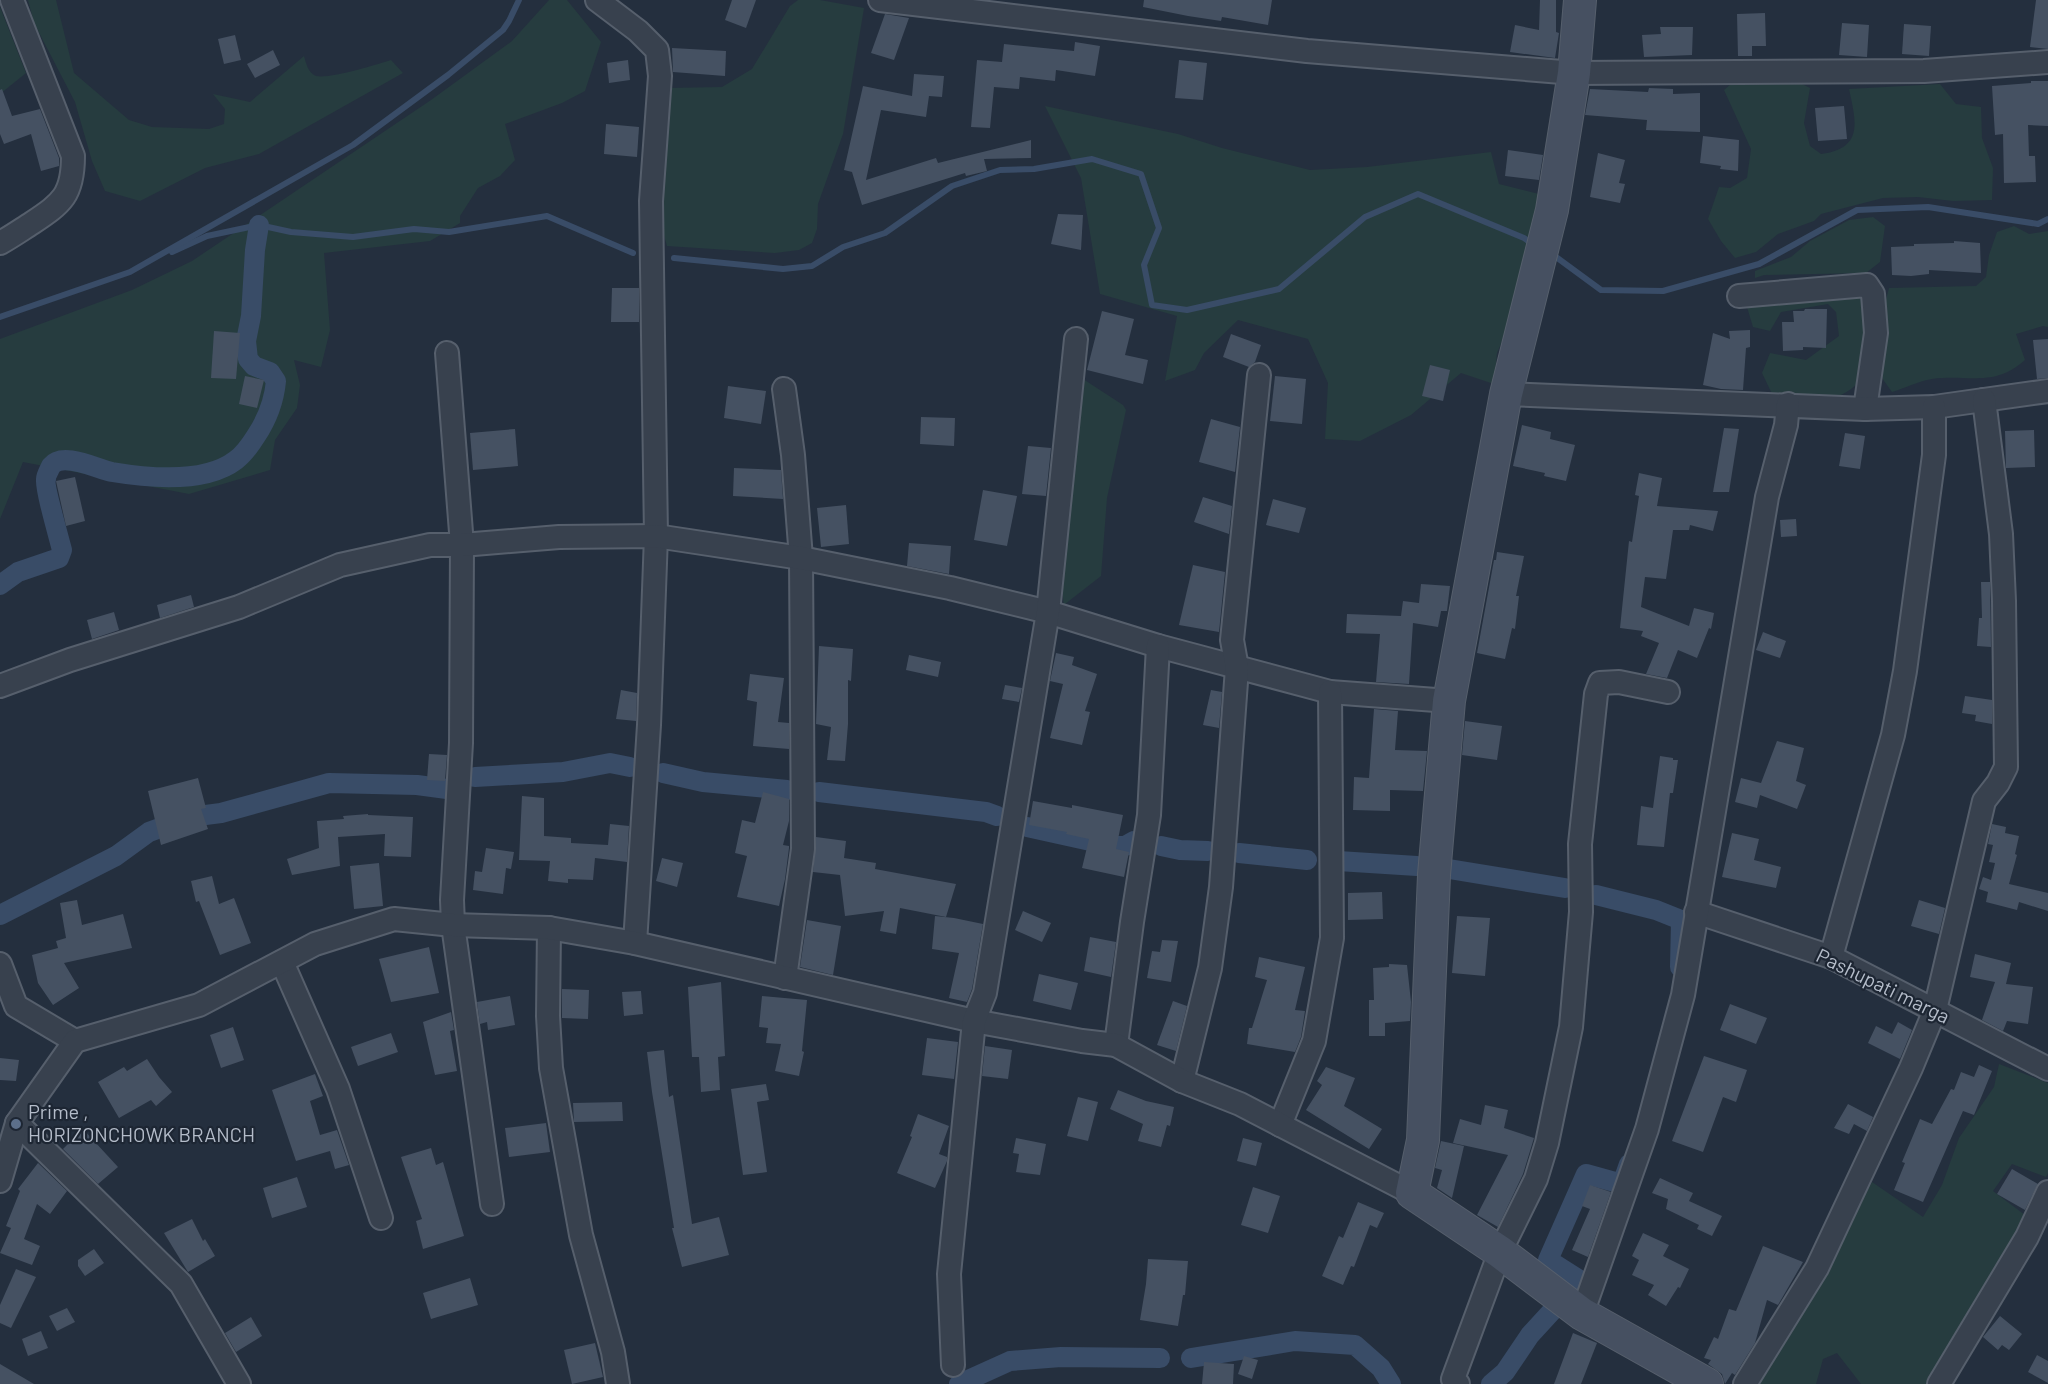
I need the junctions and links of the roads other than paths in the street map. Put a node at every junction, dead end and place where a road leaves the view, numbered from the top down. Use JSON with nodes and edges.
{"nodes":[{"id":1,"x":12,"y":0,"type":"edge"},
{"id":2,"x":597,"y":0,"type":"edge"},
{"id":3,"x":880,"y":0,"type":"edge"},
{"id":4,"x":1580,"y":0,"type":"edge"},
{"id":5,"x":954,"y":5,"type":"edge"},
{"id":6,"x":2048,"y":62,"type":"edge"},
{"id":7,"x":1574,"y":73,"type":"junction"},
{"id":8,"x":0,"y":243,"type":"edge"},
{"id":9,"x":1739,"y":296,"type":"dead end"},
{"id":10,"x":1076,"y":339,"type":"dead end"},
{"id":11,"x":447,"y":353,"type":"dead end"},
{"id":12,"x":1259,"y":375,"type":"dead end"},
{"id":13,"x":784,"y":389,"type":"dead end"},
{"id":14,"x":2048,"y":391,"type":"edge"},
{"id":15,"x":1506,"y":394,"type":"junction"},
{"id":16,"x":1984,"y":400,"type":"junction"},
{"id":17,"x":1788,"y":405,"type":"junction"},
{"id":18,"x":1934,"y":407,"type":"junction"},
{"id":19,"x":1865,"y":409,"type":"junction"},
{"id":20,"x":657,"y":536,"type":"junction"},
{"id":21,"x":462,"y":545,"type":"junction"},
{"id":22,"x":801,"y":558,"type":"junction"},
{"id":23,"x":1048,"y":612,"type":"junction"},
{"id":24,"x":1158,"y":646,"type":"junction"},
{"id":25,"x":1237,"y":668,"type":"junction"},
{"id":26,"x":0,"y":686,"type":"edge"},
{"id":27,"x":1330,"y":692,"type":"junction"},
{"id":28,"x":1668,"y":692,"type":"dead end"},
{"id":29,"x":1449,"y":700,"type":"junction"},
{"id":30,"x":1696,"y":912,"type":"junction"},
{"id":31,"x":453,"y":925,"type":"junction"},
{"id":32,"x":549,"y":928,"type":"junction"},
{"id":33,"x":635,"y":943,"type":"junction"},
{"id":34,"x":1831,"y":957,"type":"junction"},
{"id":35,"x":282,"y":962,"type":"junction"},
{"id":36,"x":0,"y":964,"type":"edge"},
{"id":37,"x":785,"y":978,"type":"junction"},
{"id":38,"x":1935,"y":1010,"type":"junction"},
{"id":39,"x":974,"y":1021,"type":"junction"},
{"id":40,"x":75,"y":1041,"type":"junction"},
{"id":41,"x":1116,"y":1045,"type":"junction"},
{"id":42,"x":2048,"y":1069,"type":"edge"},
{"id":43,"x":1182,"y":1081,"type":"junction"},
{"id":44,"x":18,"y":1123,"type":"junction"},
{"id":45,"x":1281,"y":1125,"type":"junction"},
{"id":46,"x":0,"y":1181,"type":"edge"},
{"id":47,"x":2048,"y":1192,"type":"edge"},
{"id":48,"x":1412,"y":1193,"type":"junction"},
{"id":49,"x":492,"y":1204,"type":"dead end"},
{"id":50,"x":381,"y":1218,"type":"dead end"},
{"id":51,"x":1500,"y":1252,"type":"junction"},
{"id":52,"x":1582,"y":1314,"type":"junction"},
{"id":53,"x":953,"y":1365,"type":"dead end"},
{"id":54,"x":239,"y":1384,"type":"edge"},
{"id":55,"x":618,"y":1384,"type":"edge"},
{"id":56,"x":1458,"y":1384,"type":"edge"},
{"id":57,"x":1707,"y":1384,"type":"edge"},
{"id":58,"x":1745,"y":1384,"type":"edge"},
{"id":59,"x":1940,"y":1384,"type":"edge"}],
"edges":[{"from":1,"to":8,"type":"street"},
{"from":2,"to":20,"type":"street"},
{"from":3,"to":5,"type":"street"},
{"from":4,"to":7,"type":"street"},
{"from":5,"to":7,"type":"street"},
{"from":6,"to":7,"type":"street"},
{"from":7,"to":15,"type":"street"},
{"from":9,"to":19,"type":"street"},
{"from":10,"to":23,"type":"street"},
{"from":11,"to":21,"type":"street"},
{"from":12,"to":25,"type":"street"},
{"from":13,"to":22,"type":"street"},
{"from":14,"to":16,"type":"street"},
{"from":15,"to":17,"type":"street"},
{"from":15,"to":29,"type":"street"},
{"from":16,"to":18,"type":"street"},
{"from":16,"to":38,"type":"street"},
{"from":17,"to":19,"type":"street"},
{"from":17,"to":30,"type":"street"},
{"from":18,"to":19,"type":"street"},
{"from":18,"to":34,"type":"street"},
{"from":20,"to":21,"type":"street"},
{"from":20,"to":22,"type":"street"},
{"from":20,"to":33,"type":"street"},
{"from":21,"to":26,"type":"street"},
{"from":21,"to":31,"type":"street"},
{"from":22,"to":23,"type":"street"},
{"from":22,"to":37,"type":"street"},
{"from":23,"to":24,"type":"street"},
{"from":23,"to":39,"type":"street"},
{"from":24,"to":25,"type":"street"},
{"from":24,"to":41,"type":"street"},
{"from":25,"to":27,"type":"street"},
{"from":25,"to":43,"type":"street"},
{"from":27,"to":29,"type":"street"},
{"from":27,"to":45,"type":"street"},
{"from":28,"to":51,"type":"street"},
{"from":29,"to":48,"type":"street"},
{"from":30,"to":34,"type":"street","name":"Pashupati marga"},
{"from":30,"to":52,"type":"street"},
{"from":31,"to":32,"type":"street"},
{"from":31,"to":35,"type":"street"},
{"from":31,"to":49,"type":"street"},
{"from":32,"to":33,"type":"street"},
{"from":32,"to":55,"type":"street"},
{"from":33,"to":37,"type":"street"},
{"from":34,"to":38,"type":"street","name":"Pashupati marga"},
{"from":35,"to":40,"type":"street"},
{"from":35,"to":50,"type":"street"},
{"from":36,"to":40,"type":"street"},
{"from":37,"to":39,"type":"street"},
{"from":38,"to":42,"type":"street","name":"Pashupati marga"},
{"from":38,"to":58,"type":"street"},
{"from":39,"to":41,"type":"street"},
{"from":39,"to":53,"type":"street"},
{"from":40,"to":44,"type":"street"},
{"from":41,"to":43,"type":"street"},
{"from":43,"to":45,"type":"street"},
{"from":44,"to":46,"type":"street"},
{"from":44,"to":54,"type":"street"},
{"from":45,"to":48,"type":"street"},
{"from":47,"to":59,"type":"street"},
{"from":48,"to":51,"type":"street"},
{"from":51,"to":52,"type":"street"},
{"from":51,"to":56,"type":"street"},
{"from":52,"to":57,"type":"street"}]}
